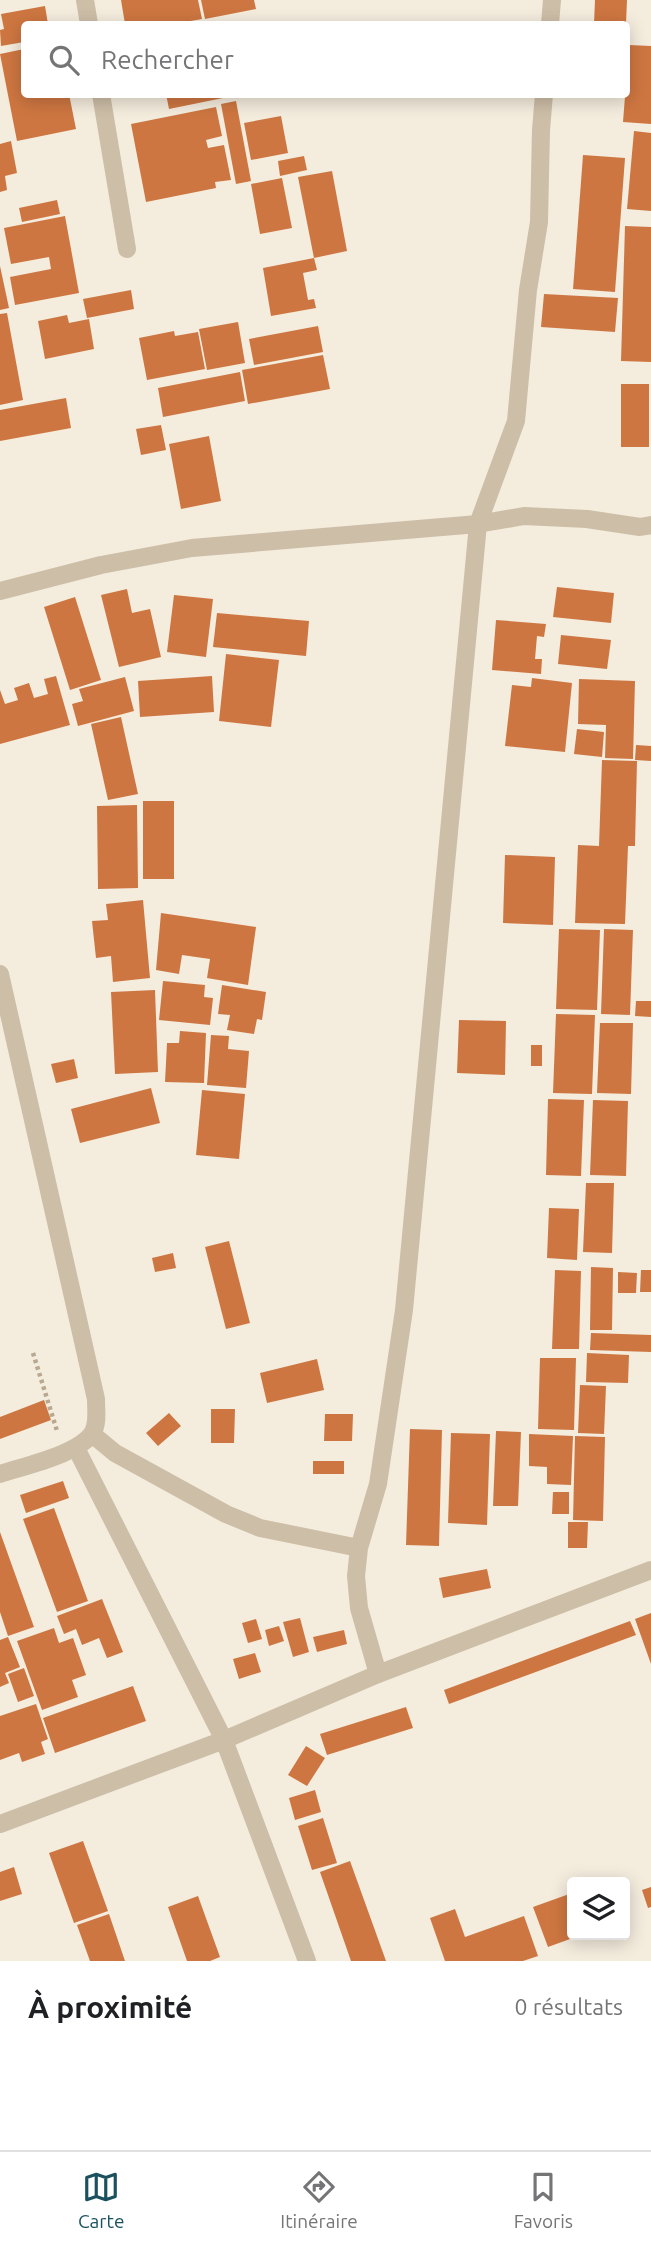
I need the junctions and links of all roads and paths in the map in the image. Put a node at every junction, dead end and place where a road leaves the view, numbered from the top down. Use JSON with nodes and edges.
{"nodes":[{"id":1,"x":85,"y":0,"type":"edge"},
{"id":2,"x":552,"y":0,"type":"edge"},
{"id":3,"x":88,"y":21,"type":"edge"},
{"id":4,"x":550,"y":21,"type":"edge"},
{"id":5,"x":102,"y":98,"type":"edge"},
{"id":6,"x":544,"y":98,"type":"edge"},
{"id":7,"x":127,"y":249,"type":"dead end"},
{"id":8,"x":478,"y":524,"type":"junction"},
{"id":9,"x":651,"y":525,"type":"edge"},
{"id":10,"x":0,"y":591,"type":"edge"},
{"id":11,"x":0,"y":974,"type":"edge"},
{"id":12,"x":33,"y":1353,"type":"dead end"},
{"id":13,"x":92,"y":1434,"type":"junction"},
{"id":14,"x":70,"y":1450,"type":"junction"},
{"id":15,"x":0,"y":1474,"type":"edge"},
{"id":16,"x":359,"y":1548,"type":"junction"},
{"id":17,"x":651,"y":1570,"type":"edge"},
{"id":18,"x":378,"y":1674,"type":"junction"},
{"id":19,"x":224,"y":1740,"type":"junction"},
{"id":20,"x":0,"y":1824,"type":"edge"},
{"id":21,"x":307,"y":1961,"type":"edge"}],
"edges":[{"from":1,"to":3,"type":"street"},
{"from":2,"to":4,"type":"street"},
{"from":5,"to":7,"type":"street"},
{"from":6,"to":8,"type":"street"},
{"from":8,"to":9,"type":"street"},
{"from":8,"to":10,"type":"street"},
{"from":8,"to":16,"type":"street"},
{"from":11,"to":13,"type":"street"},
{"from":12,"to":14,"type":"path"},
{"from":13,"to":14,"type":"street"},
{"from":13,"to":16,"type":"street"},
{"from":14,"to":15,"type":"street"},
{"from":14,"to":19,"type":"street"},
{"from":16,"to":18,"type":"street"},
{"from":17,"to":18,"type":"street"},
{"from":18,"to":19,"type":"street"},
{"from":19,"to":20,"type":"street"},
{"from":19,"to":21,"type":"street"}]}
